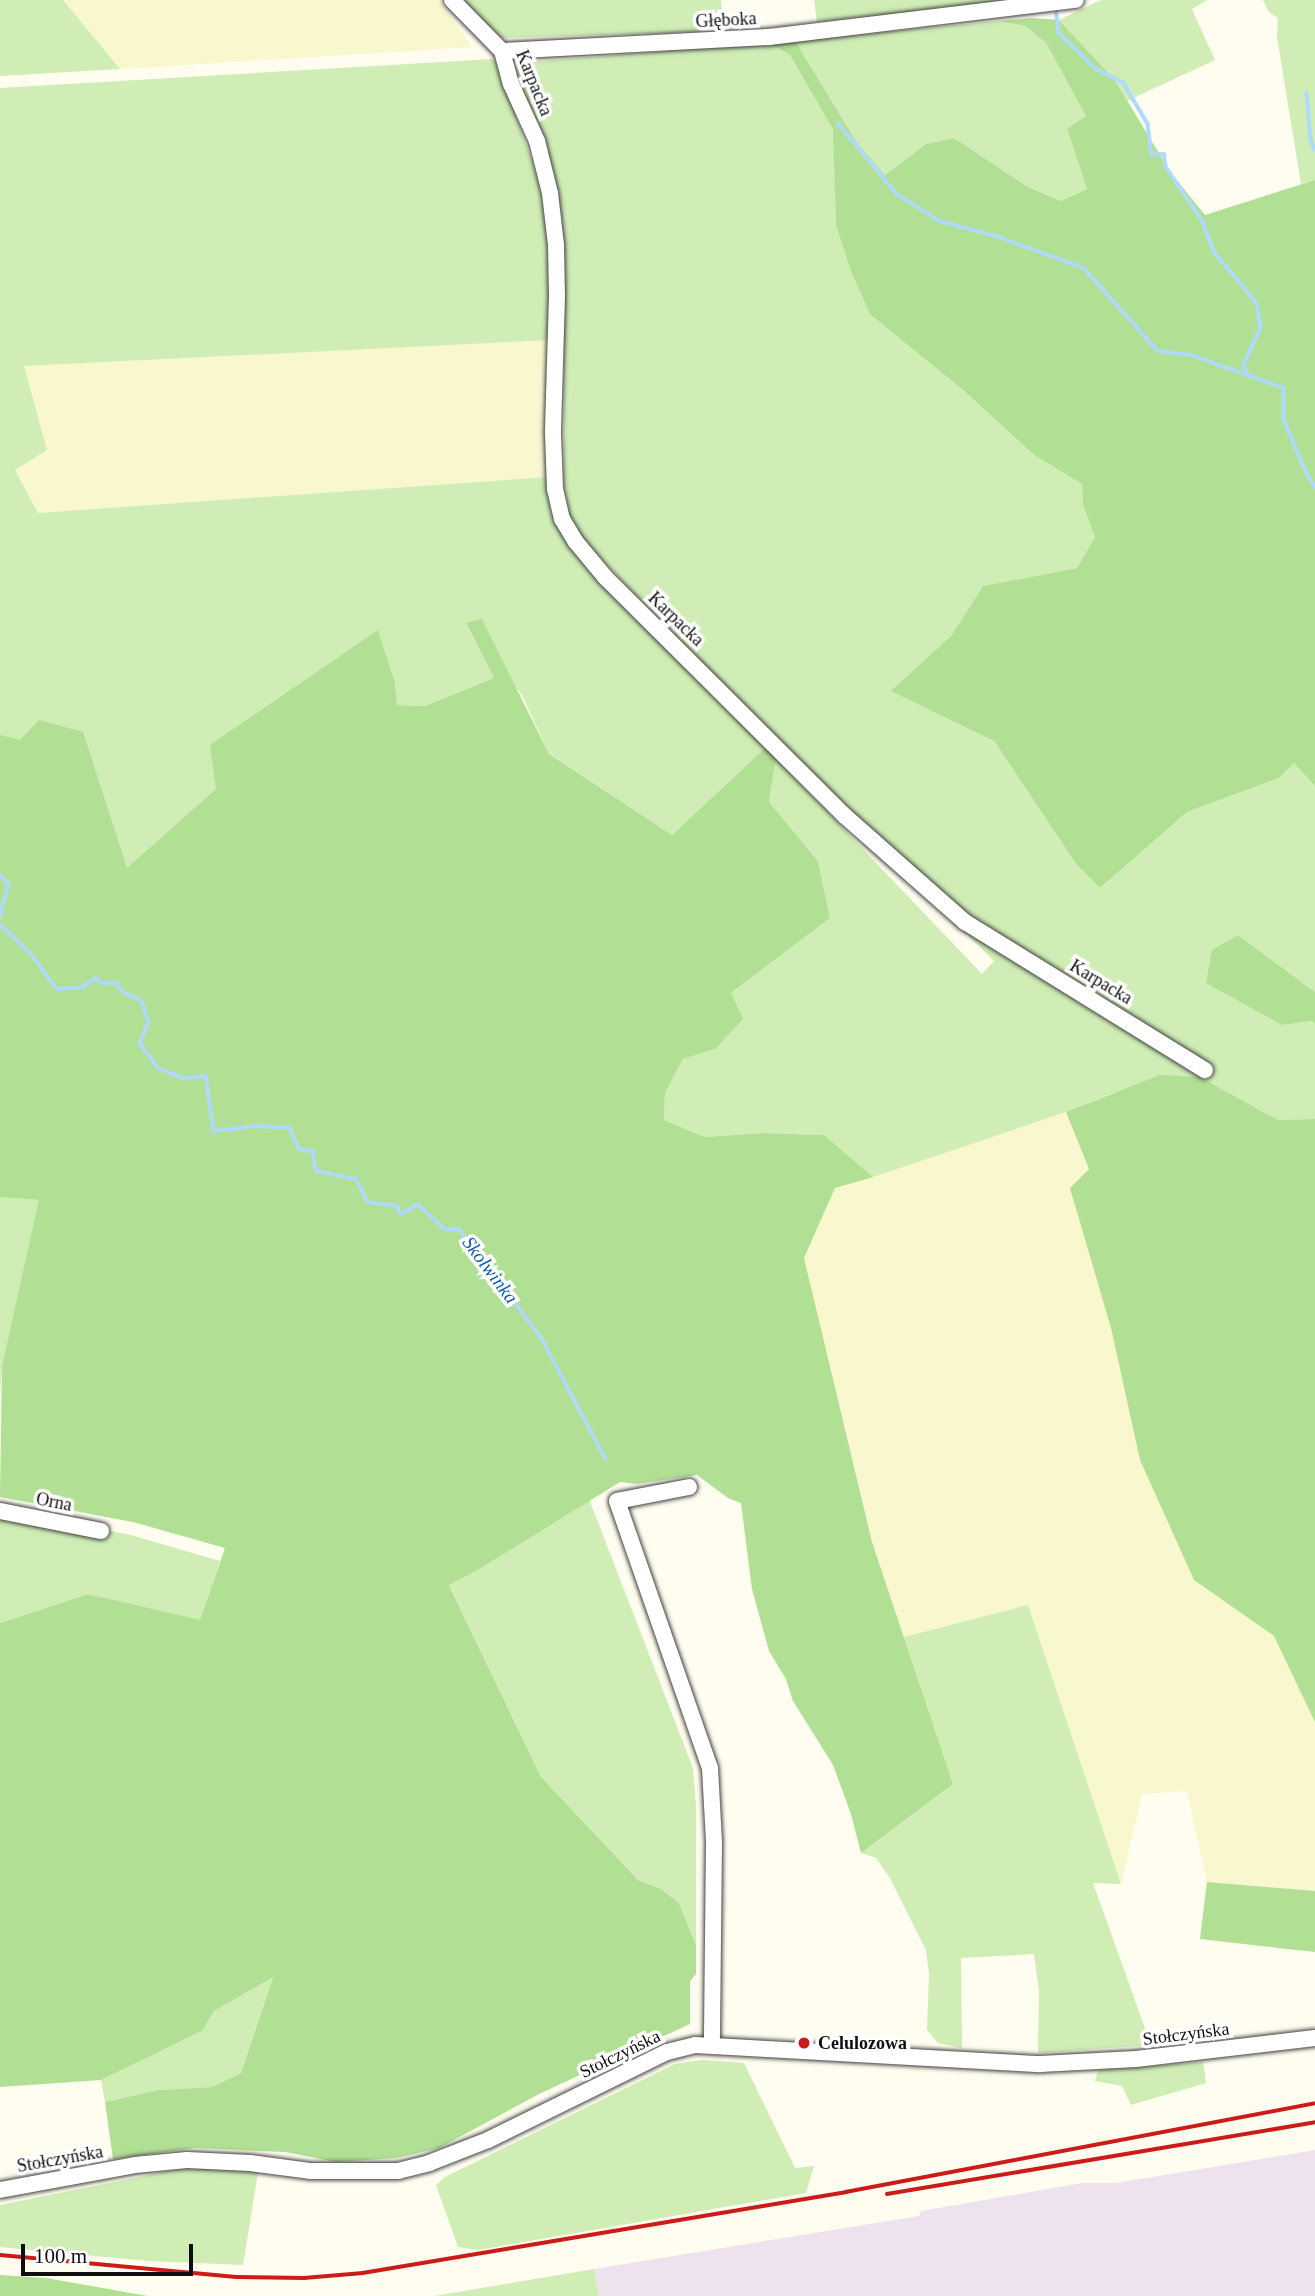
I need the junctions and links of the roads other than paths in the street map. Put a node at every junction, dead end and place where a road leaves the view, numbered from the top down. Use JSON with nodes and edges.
{"nodes":[{"id":1,"x":452,"y":0,"type":"edge"},
{"id":2,"x":1076,"y":0,"type":"edge"},
{"id":3,"x":502,"y":51,"type":"junction"},
{"id":4,"x":1205,"y":1070,"type":"dead end"},
{"id":5,"x":689,"y":1486,"type":"dead end"},
{"id":6,"x":0,"y":1511,"type":"edge"},
{"id":7,"x":101,"y":1531,"type":"dead end"},
{"id":8,"x":1315,"y":2038,"type":"edge"},
{"id":9,"x":712,"y":2044,"type":"junction"},
{"id":10,"x":0,"y":2190,"type":"edge"}],
"edges":[{"from":1,"to":3,"type":"street","name":"Karpacka"},
{"from":2,"to":3,"type":"street","name":"Głęboka"},
{"from":3,"to":4,"type":"street","name":"Karpacka"},
{"from":5,"to":9,"type":"street"},
{"from":6,"to":7,"type":"street","name":"Orna"},
{"from":8,"to":9,"type":"street","name":"Stołczyńska"},
{"from":9,"to":10,"type":"street","name":"Stołczyńska"}]}
